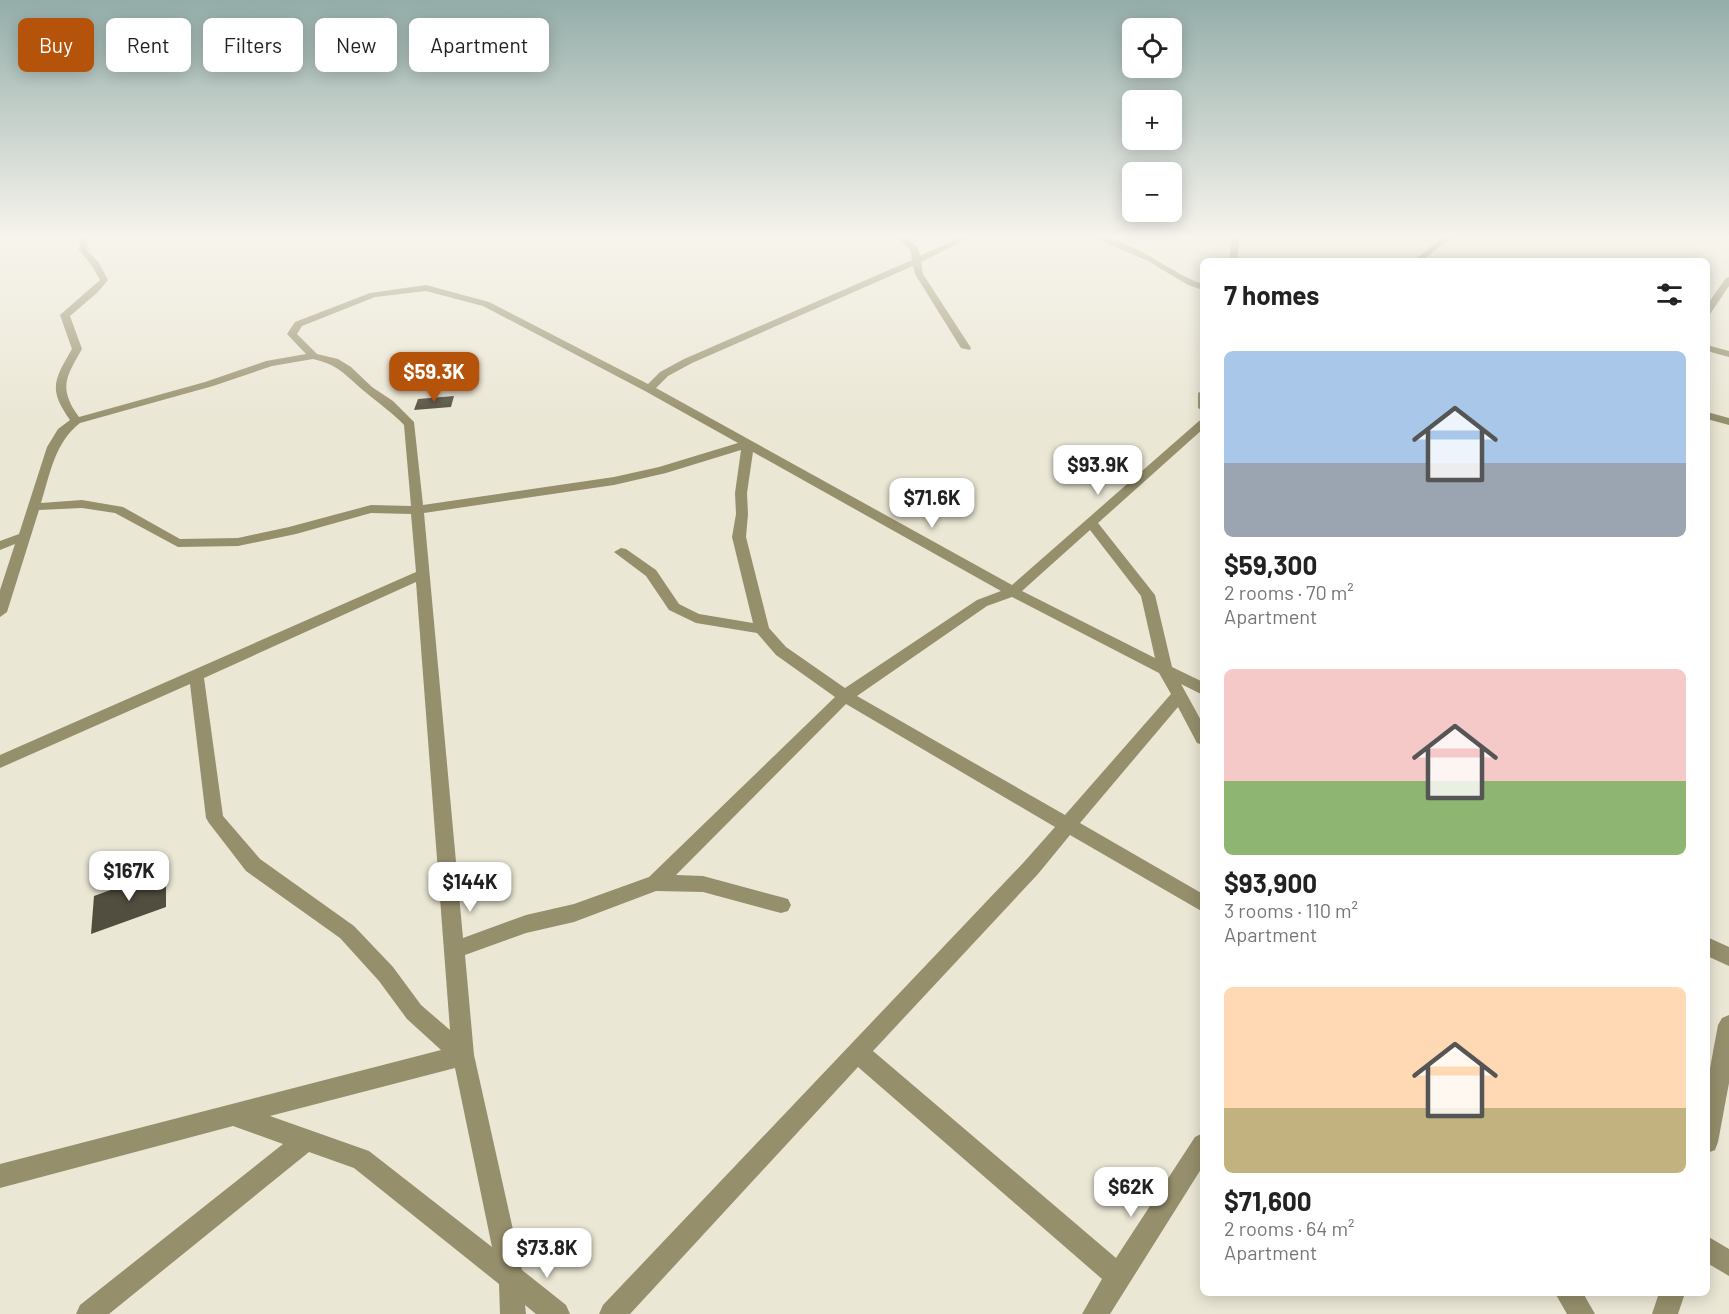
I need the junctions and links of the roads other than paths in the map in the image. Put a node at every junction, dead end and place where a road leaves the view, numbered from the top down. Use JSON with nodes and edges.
{"nodes":[{"id":1,"x":85,"y":299,"type":"edge"},
{"id":2,"x":362,"y":299,"type":"edge"},
{"id":3,"x":468,"y":299,"type":"edge"},
{"id":4,"x":829,"y":299,"type":"edge"},
{"id":5,"x":935,"y":299,"type":"edge"},
{"id":6,"x":966,"y":348,"type":"dead end"},
{"id":7,"x":1710,"y":349,"type":"edge"},
{"id":8,"x":1729,"y":354,"type":"edge"},
{"id":9,"x":313,"y":356,"type":"junction"},
{"id":10,"x":650,"y":389,"type":"junction"},
{"id":11,"x":1710,"y":416,"type":"edge"},
{"id":12,"x":76,"y":421,"type":"junction"},
{"id":13,"x":1729,"y":422,"type":"edge"},
{"id":14,"x":1200,"y":426,"type":"edge"},
{"id":15,"x":748,"y":444,"type":"junction"},
{"id":16,"x":34,"y":507,"type":"junction"},
{"id":17,"x":417,"y":510,"type":"junction"},
{"id":18,"x":1091,"y":523,"type":"junction"},
{"id":19,"x":23,"y":541,"type":"junction"},
{"id":20,"x":0,"y":546,"type":"edge"},
{"id":21,"x":621,"y":552,"type":"dead end"},
{"id":22,"x":423,"y":574,"type":"junction"},
{"id":23,"x":1013,"y":592,"type":"junction"},
{"id":24,"x":0,"y":612,"type":"edge"},
{"id":25,"x":762,"y":629,"type":"junction"},
{"id":26,"x":1165,"y":670,"type":"junction"},
{"id":27,"x":196,"y":675,"type":"junction"},
{"id":28,"x":1200,"y":688,"type":"edge"},
{"id":29,"x":1179,"y":695,"type":"junction"},
{"id":30,"x":845,"y":696,"type":"junction"},
{"id":31,"x":1200,"y":734,"type":"edge"},
{"id":32,"x":0,"y":762,"type":"edge"},
{"id":33,"x":1068,"y":825,"type":"junction"},
{"id":34,"x":656,"y":883,"type":"junction"},
{"id":35,"x":1200,"y":902,"type":"edge"},
{"id":36,"x":781,"y":905,"type":"dead end"},
{"id":37,"x":1710,"y":948,"type":"edge"},
{"id":38,"x":454,"y":950,"type":"junction"},
{"id":39,"x":1729,"y":957,"type":"edge"},
{"id":40,"x":1729,"y":1025,"type":"edge"},
{"id":41,"x":858,"y":1053,"type":"junction"},
{"id":42,"x":464,"y":1055,"type":"junction"},
{"id":43,"x":232,"y":1115,"type":"junction"},
{"id":44,"x":1710,"y":1126,"type":"edge"},
{"id":45,"x":306,"y":1140,"type":"junction"},
{"id":46,"x":1200,"y":1150,"type":"edge"},
{"id":47,"x":0,"y":1176,"type":"edge"},
{"id":48,"x":1710,"y":1250,"type":"edge"},
{"id":49,"x":1729,"y":1264,"type":"edge"},
{"id":50,"x":1119,"y":1277,"type":"junction"},
{"id":51,"x":511,"y":1278,"type":"junction"},
{"id":52,"x":1570,"y":1296,"type":"edge"},
{"id":53,"x":1671,"y":1296,"type":"edge"},
{"id":54,"x":89,"y":1314,"type":"edge"},
{"id":55,"x":513,"y":1314,"type":"edge"},
{"id":56,"x":557,"y":1314,"type":"edge"},
{"id":57,"x":612,"y":1314,"type":"edge"},
{"id":58,"x":1095,"y":1314,"type":"edge"},
{"id":59,"x":1582,"y":1314,"type":"edge"},
{"id":60,"x":1665,"y":1314,"type":"edge"}],
"edges":[{"from":1,"to":12,"type":"street"},
{"from":2,"to":9,"type":"street"},
{"from":3,"to":10,"type":"street"},
{"from":4,"to":10,"type":"street"},
{"from":5,"to":6,"type":"street"},
{"from":7,"to":8,"type":"street"},
{"from":9,"to":12,"type":"street"},
{"from":9,"to":17,"type":"street"},
{"from":10,"to":15,"type":"street"},
{"from":11,"to":13,"type":"street"},
{"from":12,"to":16,"type":"street"},
{"from":14,"to":18,"type":"street"},
{"from":15,"to":17,"type":"street"},
{"from":15,"to":23,"type":"street"},
{"from":15,"to":25,"type":"street"},
{"from":16,"to":17,"type":"street"},
{"from":16,"to":19,"type":"street"},
{"from":17,"to":22,"type":"street"},
{"from":18,"to":23,"type":"street"},
{"from":18,"to":26,"type":"street"},
{"from":19,"to":20,"type":"street"},
{"from":19,"to":24,"type":"street"},
{"from":21,"to":25,"type":"street"},
{"from":22,"to":27,"type":"street"},
{"from":22,"to":38,"type":"street"},
{"from":23,"to":26,"type":"street"},
{"from":23,"to":30,"type":"street"},
{"from":25,"to":30,"type":"street"},
{"from":26,"to":28,"type":"street"},
{"from":26,"to":29,"type":"street"},
{"from":27,"to":32,"type":"street"},
{"from":27,"to":42,"type":"street"},
{"from":29,"to":31,"type":"street"},
{"from":29,"to":33,"type":"street"},
{"from":30,"to":33,"type":"street"},
{"from":30,"to":34,"type":"street"},
{"from":33,"to":35,"type":"street"},
{"from":33,"to":41,"type":"street"},
{"from":34,"to":36,"type":"street"},
{"from":34,"to":38,"type":"street"},
{"from":37,"to":39,"type":"street"},
{"from":38,"to":42,"type":"street"},
{"from":40,"to":44,"type":"street"},
{"from":41,"to":50,"type":"street"},
{"from":41,"to":57,"type":"street"},
{"from":42,"to":43,"type":"street"},
{"from":42,"to":51,"type":"street"},
{"from":43,"to":45,"type":"street"},
{"from":43,"to":47,"type":"street"},
{"from":45,"to":51,"type":"street"},
{"from":45,"to":54,"type":"street"},
{"from":46,"to":50,"type":"street"},
{"from":48,"to":49,"type":"street"},
{"from":50,"to":58,"type":"street"},
{"from":51,"to":55,"type":"street"},
{"from":51,"to":56,"type":"street"},
{"from":52,"to":59,"type":"street"},
{"from":53,"to":60,"type":"street"}]}
